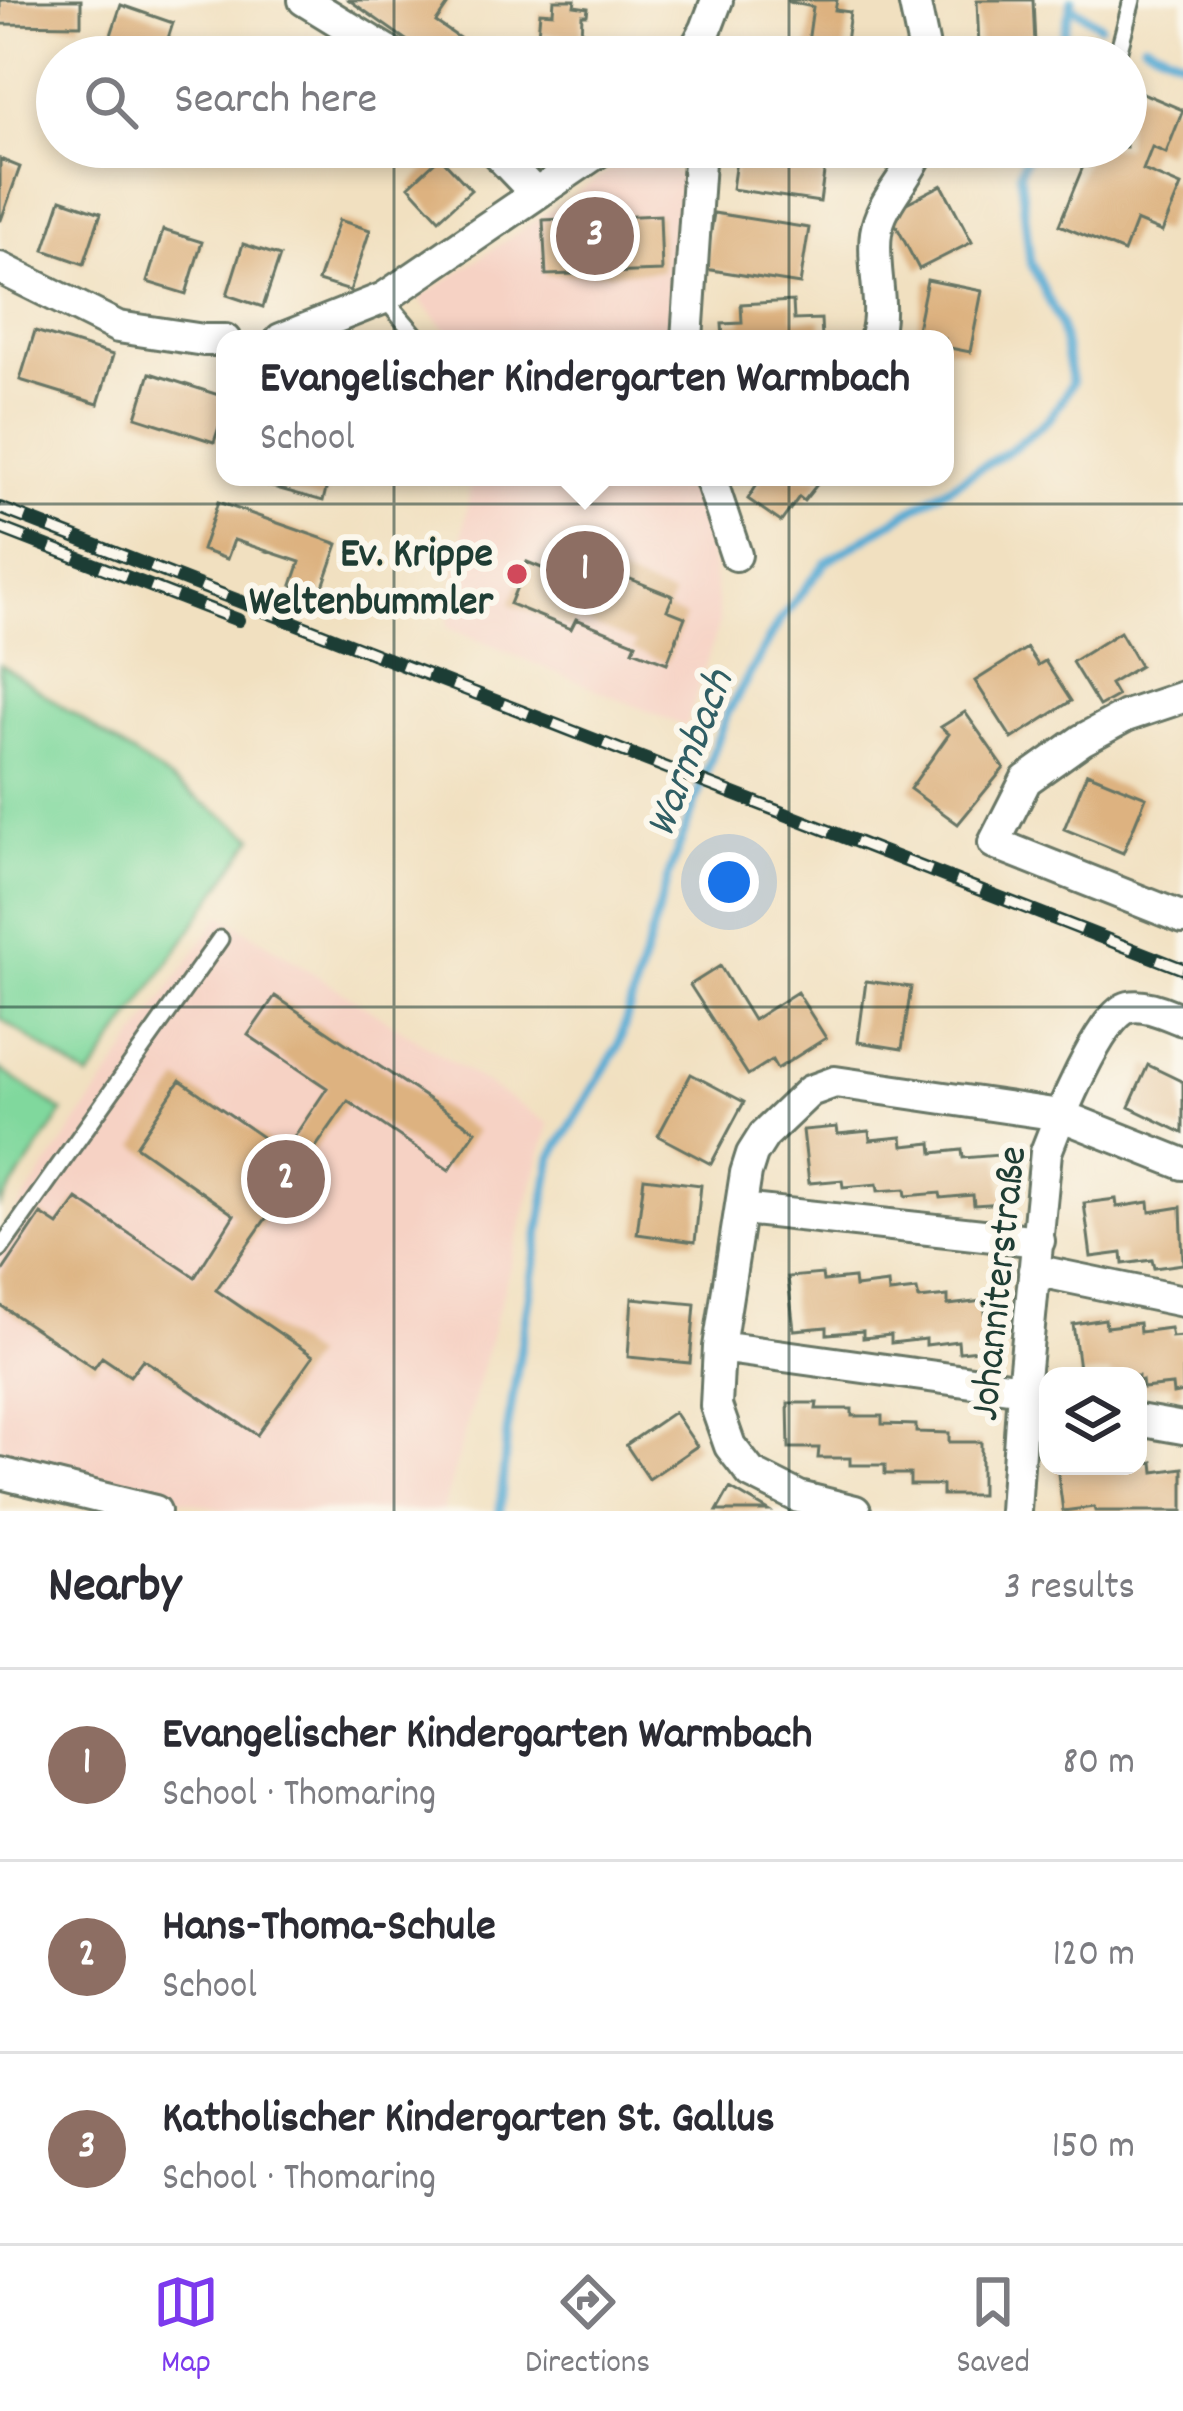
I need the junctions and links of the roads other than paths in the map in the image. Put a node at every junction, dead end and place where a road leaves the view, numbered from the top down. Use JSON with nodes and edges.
{"nodes":[{"id":1,"x":304,"y":0,"type":"edge"},
{"id":2,"x":717,"y":0,"type":"edge"},
{"id":3,"x":914,"y":0,"type":"edge"},
{"id":4,"x":1132,"y":0,"type":"edge"},
{"id":5,"x":363,"y":36,"type":"edge"},
{"id":6,"x":702,"y":36,"type":"edge"},
{"id":7,"x":922,"y":36,"type":"edge"},
{"id":8,"x":1123,"y":36,"type":"edge"},
{"id":9,"x":511,"y":168,"type":"edge"},
{"id":10,"x":574,"y":168,"type":"edge"},
{"id":11,"x":699,"y":168,"type":"edge"},
{"id":12,"x":912,"y":168,"type":"edge"},
{"id":13,"x":536,"y":194,"type":"junction"},
{"id":14,"x":0,"y":268,"type":"edge"},
{"id":15,"x":384,"y":298,"type":"junction"},
{"id":16,"x":304,"y":330,"type":"edge"},
{"id":17,"x":411,"y":330,"type":"edge"},
{"id":18,"x":688,"y":330,"type":"edge"},
{"id":19,"x":878,"y":330,"type":"edge"},
{"id":20,"x":216,"y":340,"type":"edge"},
{"id":21,"x":713,"y":486,"type":"edge"},
{"id":22,"x":736,"y":555,"type":"dead end"},
{"id":23,"x":1183,"y":697,"type":"edge"},
{"id":24,"x":1183,"y":918,"type":"edge"},
{"id":25,"x":220,"y":939,"type":"dead end"},
{"id":26,"x":1183,"y":1020,"type":"edge"},
{"id":27,"x":1060,"y":1115,"type":"junction"},
{"id":28,"x":1183,"y":1164,"type":"edge"},
{"id":29,"x":742,"y":1209,"type":"junction"},
{"id":30,"x":0,"y":1249,"type":"edge"},
{"id":31,"x":1036,"y":1256,"type":"junction"},
{"id":32,"x":1183,"y":1301,"type":"edge"},
{"id":33,"x":719,"y":1347,"type":"junction"},
{"id":34,"x":1031,"y":1397,"type":"edge"},
{"id":35,"x":1147,"y":1422,"type":"edge"},
{"id":36,"x":1183,"y":1428,"type":"edge"},
{"id":37,"x":0,"y":1472,"type":"edge"},
{"id":38,"x":155,"y":1511,"type":"edge"},
{"id":39,"x":855,"y":1511,"type":"edge"},
{"id":40,"x":1015,"y":1511,"type":"edge"}],
"edges":[{"from":1,"to":5,"type":"street"},
{"from":2,"to":6,"type":"street"},
{"from":3,"to":7,"type":"street"},
{"from":4,"to":8,"type":"lane"},
{"from":9,"to":13,"type":"street"},
{"from":10,"to":13,"type":"street"},
{"from":11,"to":18,"type":"street"},
{"from":12,"to":19,"type":"street"},
{"from":13,"to":15,"type":"street"},
{"from":14,"to":20,"type":"street"},
{"from":15,"to":16,"type":"street"},
{"from":15,"to":17,"type":"lane"},
{"from":21,"to":22,"type":"street"},
{"from":23,"to":24,"type":"street"},
{"from":25,"to":30,"type":"lane"},
{"from":26,"to":27,"type":"street","name":"Johanniterstraße"},
{"from":27,"to":28,"type":"street"},
{"from":27,"to":29,"type":"street"},
{"from":27,"to":31,"type":"street","name":"Johanniterstraße"},
{"from":29,"to":31,"type":"street"},
{"from":29,"to":33,"type":"street"},
{"from":31,"to":32,"type":"street"},
{"from":31,"to":34,"type":"street","name":"Johanniterstraße"},
{"from":33,"to":34,"type":"street"},
{"from":33,"to":39,"type":"street"},
{"from":34,"to":40,"type":"street","name":"Johanniterstraße"},
{"from":35,"to":36,"type":"street"},
{"from":37,"to":38,"type":"street"}]}
